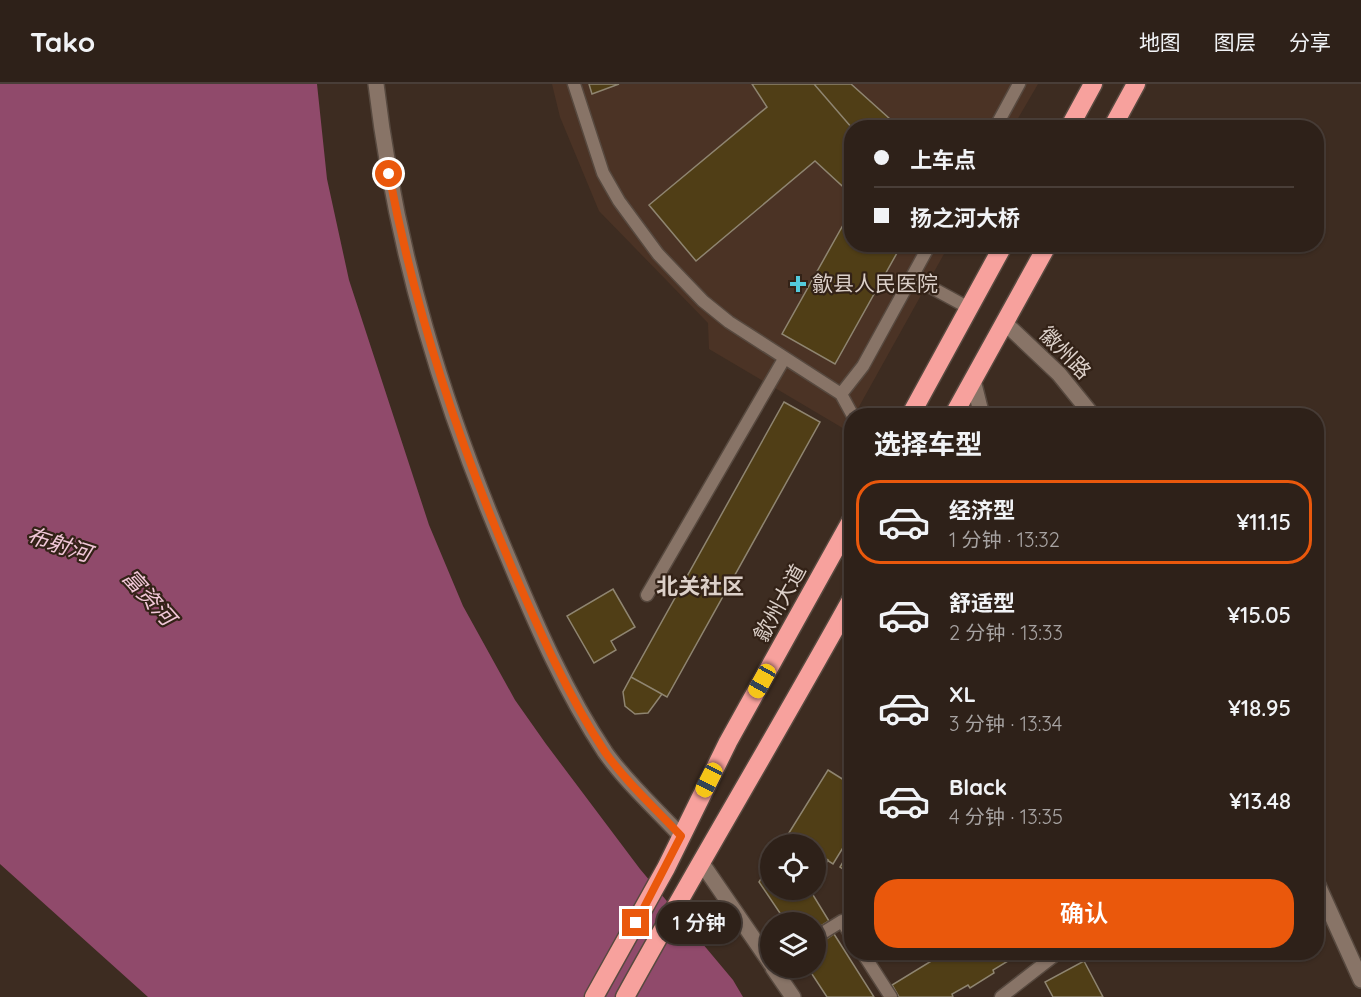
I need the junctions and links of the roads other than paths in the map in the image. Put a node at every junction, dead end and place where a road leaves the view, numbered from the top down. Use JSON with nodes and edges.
{"nodes":[{"id":1,"x":376,"y":84,"type":"edge"},
{"id":2,"x":574,"y":84,"type":"edge"},
{"id":3,"x":1019,"y":84,"type":"edge"},
{"id":4,"x":1093,"y":84,"type":"edge"},
{"id":5,"x":1136,"y":84,"type":"edge"},
{"id":6,"x":999,"y":120,"type":"edge"},
{"id":7,"x":1073,"y":120,"type":"edge"},
{"id":8,"x":1116,"y":120,"type":"edge"},
{"id":9,"x":926,"y":252,"type":"edge"},
{"id":10,"x":1000,"y":252,"type":"edge"},
{"id":11,"x":1043,"y":252,"type":"edge"},
{"id":12,"x":912,"y":277,"type":"junction"},
{"id":13,"x":969,"y":308,"type":"junction"},
{"id":14,"x":1004,"y":322,"type":"junction"},
{"id":15,"x":784,"y":359,"type":"junction"},
{"id":16,"x":973,"y":380,"type":"junction"},
{"id":17,"x":841,"y":394,"type":"junction"},
{"id":18,"x":849,"y":408,"type":"edge"},
{"id":19,"x":914,"y":408,"type":"edge"},
{"id":20,"x":957,"y":408,"type":"edge"},
{"id":21,"x":980,"y":408,"type":"edge"},
{"id":22,"x":1087,"y":408,"type":"edge"},
{"id":23,"x":844,"y":534,"type":"edge"},
{"id":24,"x":647,"y":596,"type":"dead end"},
{"id":25,"x":844,"y":612,"type":"edge"},
{"id":26,"x":681,"y":836,"type":"junction"},
{"id":27,"x":701,"y":862,"type":"junction"},
{"id":28,"x":1324,"y":898,"type":"edge"},
{"id":29,"x":844,"y":924,"type":"edge"},
{"id":30,"x":826,"y":931,"type":"edge"},
{"id":31,"x":760,"y":948,"type":"edge"},
{"id":32,"x":867,"y":960,"type":"edge"},
{"id":33,"x":1049,"y":960,"type":"edge"},
{"id":34,"x":780,"y":978,"type":"edge"},
{"id":35,"x":1361,"y":980,"type":"edge"},
{"id":36,"x":594,"y":997,"type":"edge"},
{"id":37,"x":625,"y":997,"type":"edge"},
{"id":38,"x":793,"y":997,"type":"edge"},
{"id":39,"x":891,"y":997,"type":"edge"},
{"id":40,"x":1001,"y":997,"type":"edge"}],
"edges":[{"from":1,"to":26,"type":"street"},
{"from":2,"to":15,"type":"lane"},
{"from":3,"to":6,"type":"lane"},
{"from":4,"to":7,"type":"highway"},
{"from":5,"to":8,"type":"highway"},
{"from":9,"to":12,"type":"lane"},
{"from":10,"to":13,"type":"highway"},
{"from":11,"to":14,"type":"highway"},
{"from":12,"to":13,"type":"lane"},
{"from":12,"to":17,"type":"lane"},
{"from":13,"to":19,"type":"highway"},
{"from":14,"to":16,"type":"highway"},
{"from":14,"to":22,"type":"street","name":"徽州路"},
{"from":15,"to":17,"type":"lane"},
{"from":15,"to":24,"type":"lane"},
{"from":16,"to":20,"type":"highway"},
{"from":16,"to":21,"type":"street"},
{"from":17,"to":18,"type":"lane"},
{"from":23,"to":26,"type":"highway","name":"歙州大道"},
{"from":25,"to":27,"type":"highway"},
{"from":26,"to":36,"type":"highway","name":"歙州大道"},
{"from":27,"to":31,"type":"street"},
{"from":27,"to":37,"type":"highway"},
{"from":28,"to":35,"type":"street"},
{"from":29,"to":30,"type":"lane"},
{"from":32,"to":39,"type":"lane"},
{"from":33,"to":40,"type":"lane"},
{"from":34,"to":38,"type":"street"}]}
